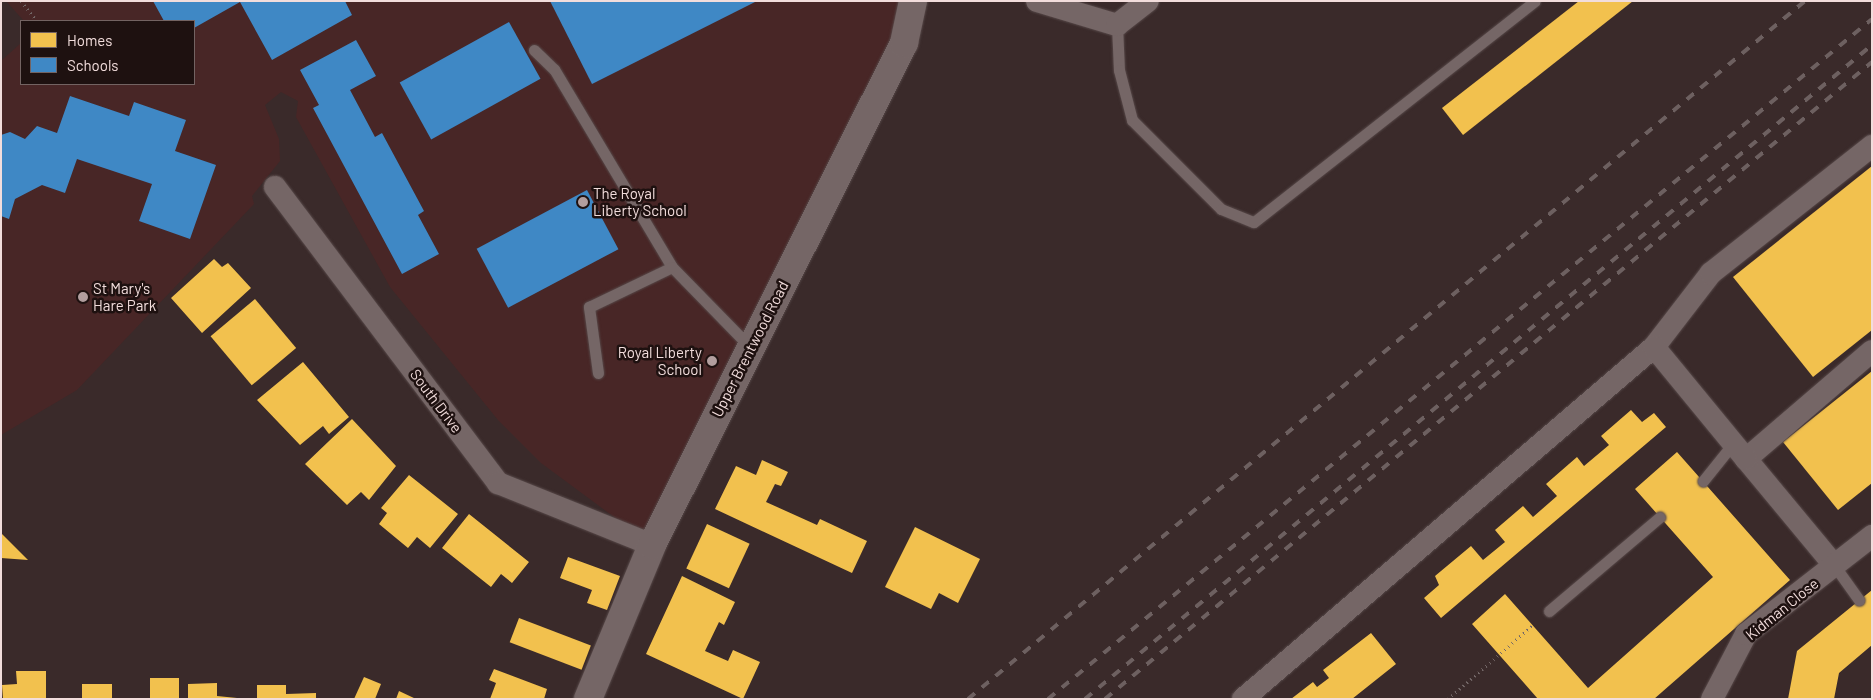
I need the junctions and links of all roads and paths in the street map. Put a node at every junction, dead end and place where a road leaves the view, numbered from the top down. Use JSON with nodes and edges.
{"nodes":[{"id":1,"x":21,"y":1,"type":"edge"},
{"id":2,"x":912,"y":1,"type":"edge"},
{"id":3,"x":1037,"y":1,"type":"edge"},
{"id":4,"x":1148,"y":1,"type":"edge"},
{"id":5,"x":1536,"y":1,"type":"edge"},
{"id":6,"x":36,"y":20,"type":"edge"},
{"id":7,"x":1117,"y":25,"type":"junction"},
{"id":8,"x":534,"y":50,"type":"dead end"},
{"id":9,"x":1872,"y":146,"type":"edge"},
{"id":10,"x":275,"y":187,"type":"dead end"},
{"id":11,"x":672,"y":267,"type":"junction"},
{"id":12,"x":1654,"y":347,"type":"junction"},
{"id":13,"x":751,"y":348,"type":"junction"},
{"id":14,"x":1872,"y":351,"type":"edge"},
{"id":15,"x":598,"y":373,"type":"dead end"},
{"id":16,"x":1741,"y":450,"type":"junction"},
{"id":17,"x":1703,"y":481,"type":"dead end"},
{"id":18,"x":1660,"y":517,"type":"dead end"},
{"id":19,"x":1872,"y":536,"type":"edge"},
{"id":20,"x":652,"y":545,"type":"junction"},
{"id":21,"x":1834,"y":565,"type":"junction"},
{"id":22,"x":1859,"y":600,"type":"dead end"},
{"id":23,"x":1549,"y":611,"type":"joint"},
{"id":24,"x":588,"y":699,"type":"edge"},
{"id":25,"x":1243,"y":699,"type":"edge"},
{"id":26,"x":1448,"y":699,"type":"edge"},
{"id":27,"x":1712,"y":699,"type":"edge"}],
"edges":[{"from":1,"to":6,"type":"path"},
{"from":2,"to":13,"type":"street","name":"Upper Brentwood Road"},
{"from":3,"to":7,"type":"street"},
{"from":4,"to":7,"type":"street"},
{"from":5,"to":7,"type":"lane"},
{"from":8,"to":11,"type":"lane"},
{"from":9,"to":12,"type":"street"},
{"from":10,"to":20,"type":"street","name":"South Drive"},
{"from":11,"to":13,"type":"lane"},
{"from":11,"to":15,"type":"lane"},
{"from":12,"to":16,"type":"street"},
{"from":12,"to":25,"type":"street"},
{"from":13,"to":20,"type":"street","name":"Upper Brentwood Road"},
{"from":14,"to":16,"type":"street"},
{"from":16,"to":17,"type":"lane"},
{"from":16,"to":21,"type":"street"},
{"from":18,"to":23,"type":"lane"},
{"from":19,"to":21,"type":"street","name":"Kidman Close"},
{"from":20,"to":24,"type":"street","name":"Upper Brentwood Road"},
{"from":21,"to":22,"type":"lane"},
{"from":21,"to":27,"type":"street","name":"Kidman Close"},
{"from":23,"to":26,"type":"path"}]}
